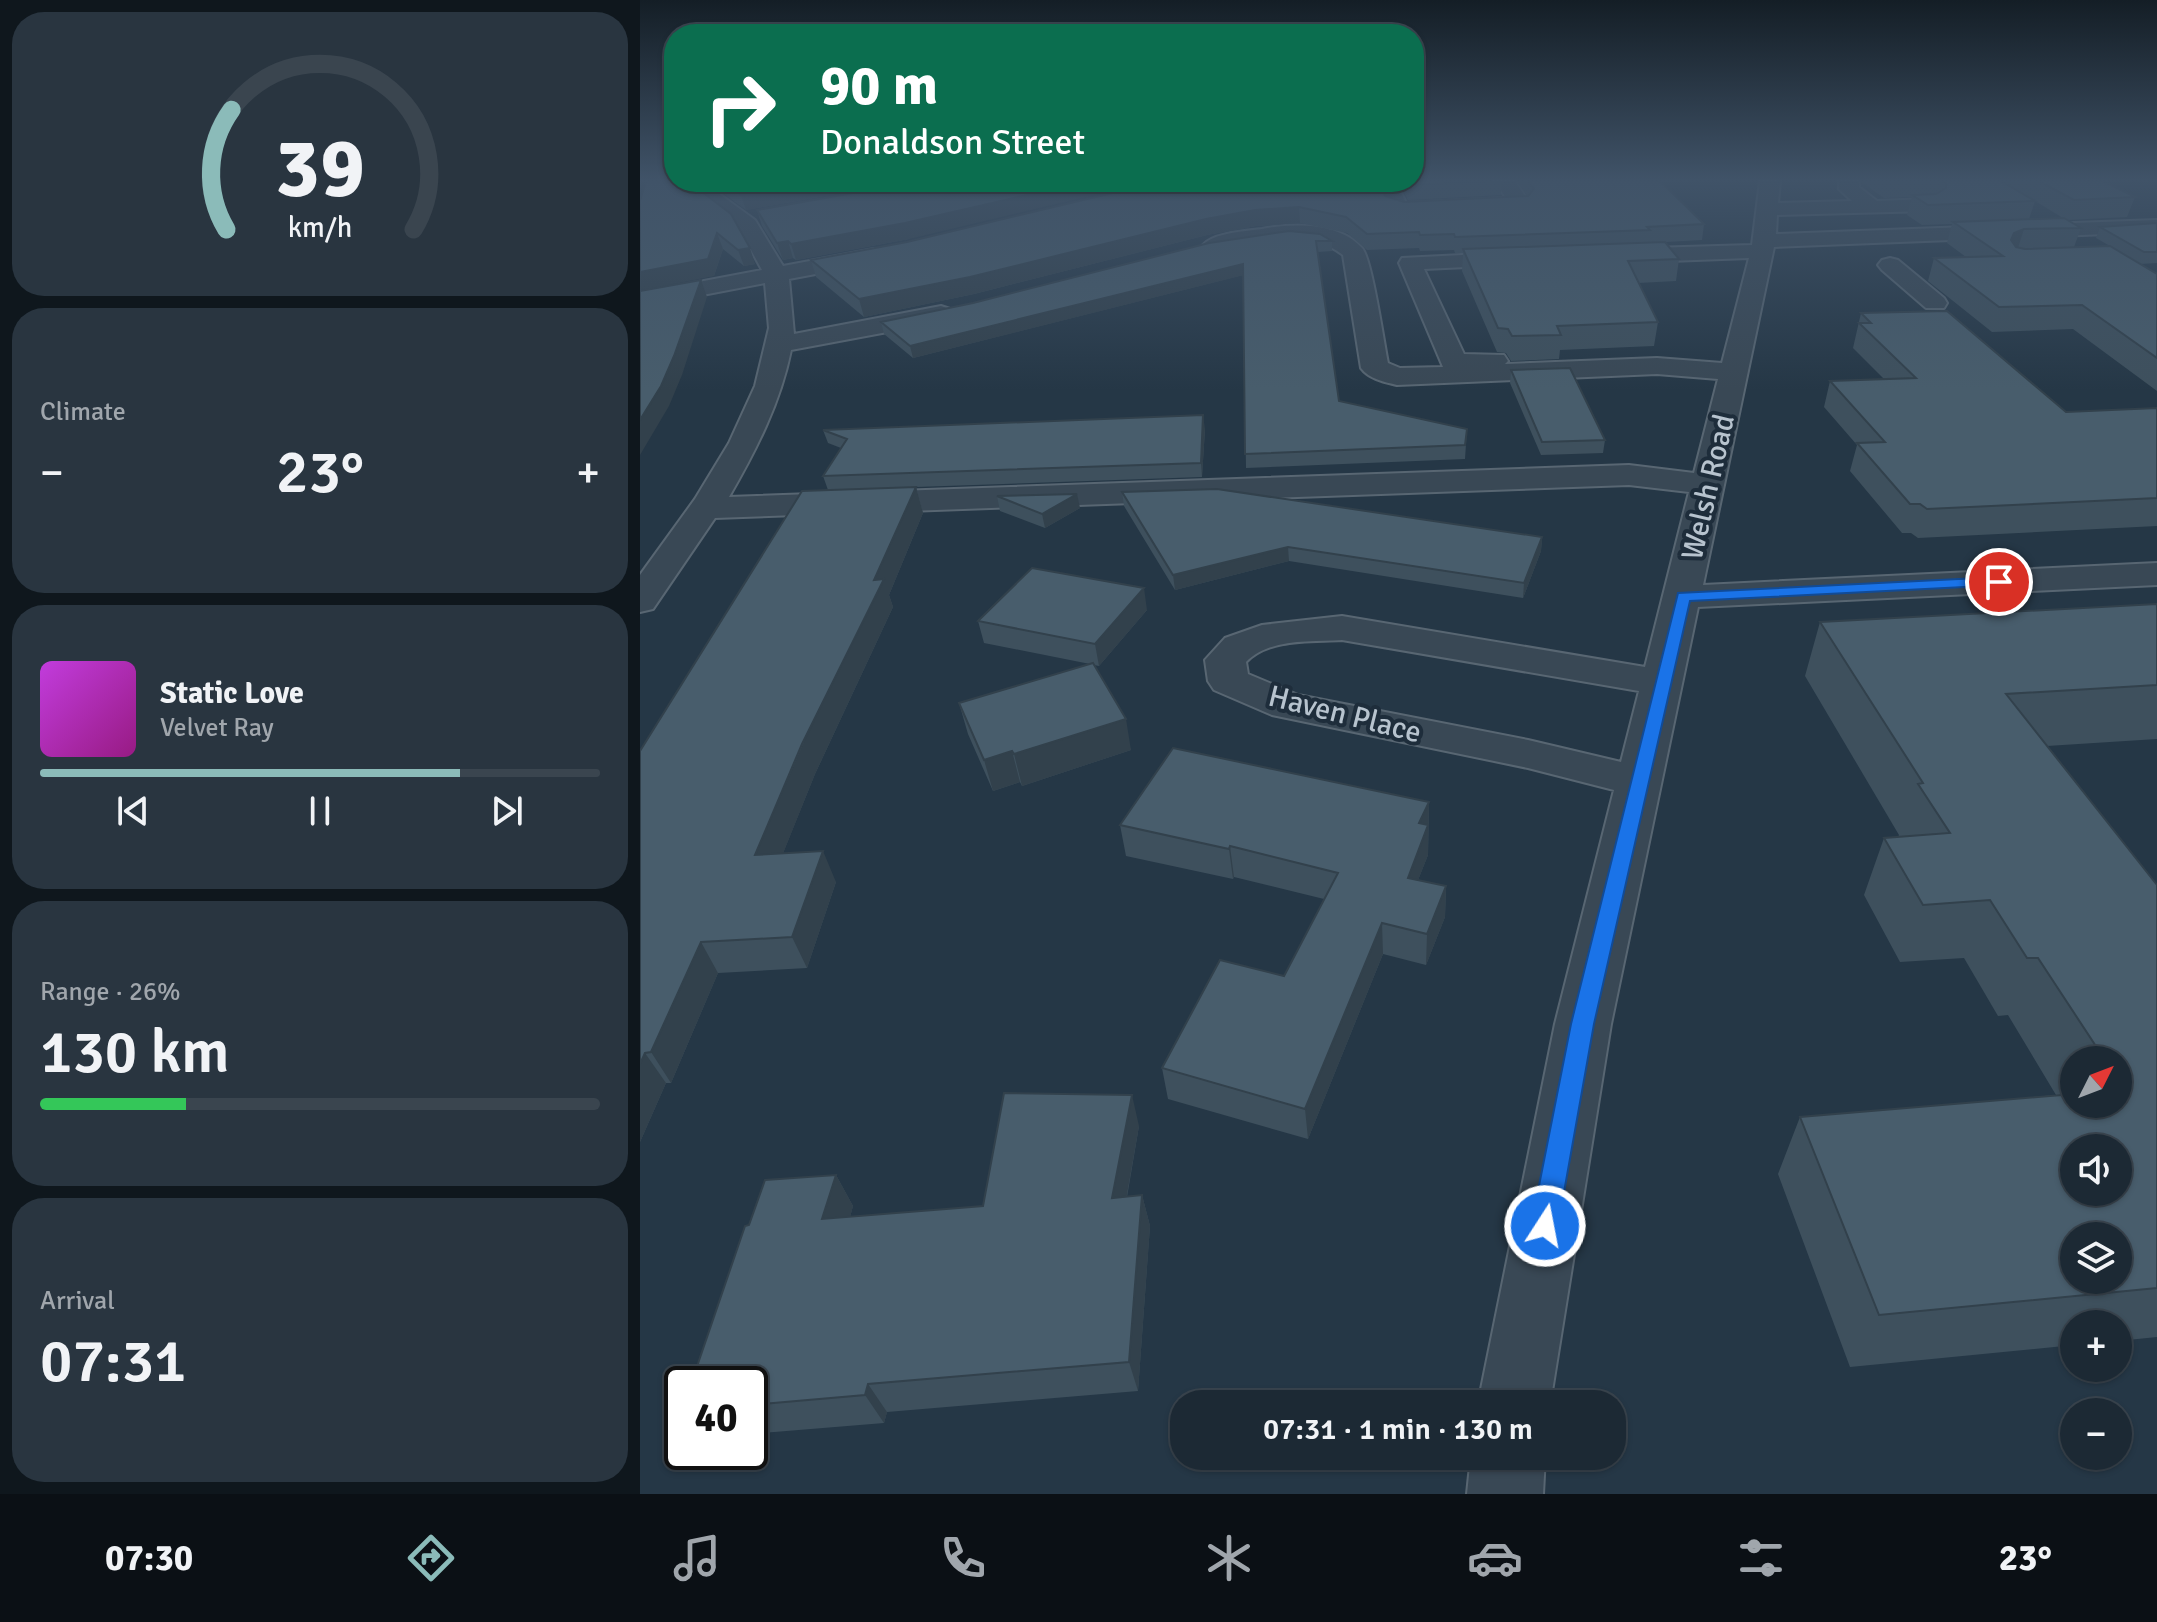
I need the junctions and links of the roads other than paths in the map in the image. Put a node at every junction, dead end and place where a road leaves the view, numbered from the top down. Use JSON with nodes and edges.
{"nodes":[{"id":1,"x":765,"y":251,"type":"edge"},
{"id":2,"x":1191,"y":251,"type":"edge"},
{"id":3,"x":1353,"y":251,"type":"edge"},
{"id":4,"x":1761,"y":251,"type":"edge"},
{"id":5,"x":1791,"y":251,"type":"edge"},
{"id":6,"x":1978,"y":251,"type":"edge"},
{"id":7,"x":896,"y":252,"type":"edge"},
{"id":8,"x":1185,"y":252,"type":"edge"},
{"id":9,"x":1761,"y":254,"type":"junction"},
{"id":10,"x":1984,"y":255,"type":"edge"},
{"id":11,"x":1593,"y":257,"type":"edge"},
{"id":12,"x":1547,"y":258,"type":"edge"},
{"id":13,"x":1919,"y":264,"type":"dead end"},
{"id":14,"x":1890,"y":265,"type":"junction"},
{"id":15,"x":1860,"y":266,"type":"dead end"},
{"id":16,"x":1787,"y":269,"type":"dead end"},
{"id":17,"x":777,"y":276,"type":"junction"},
{"id":18,"x":640,"y":300,"type":"edge"},
{"id":19,"x":1935,"y":303,"type":"dead end"},
{"id":20,"x":971,"y":307,"type":"edge"},
{"id":21,"x":781,"y":344,"type":"junction"},
{"id":22,"x":1735,"y":365,"type":"junction"},
{"id":23,"x":1709,"y":485,"type":"junction"},
{"id":24,"x":706,"y":508,"type":"junction"},
{"id":25,"x":2157,"y":574,"type":"edge"},
{"id":26,"x":1683,"y":597,"type":"junction"},
{"id":27,"x":640,"y":601,"type":"edge"},
{"id":28,"x":1662,"y":682,"type":"junction"},
{"id":29,"x":1640,"y":781,"type":"junction"},
{"id":30,"x":1517,"y":1390,"type":"edge"},
{"id":31,"x":1507,"y":1470,"type":"edge"},
{"id":32,"x":1505,"y":1494,"type":"edge"}],
"edges":[{"from":1,"to":17,"type":"street"},
{"from":2,"to":8,"type":"street"},
{"from":3,"to":22,"type":"street"},
{"from":4,"to":9,"type":"street","name":"Welsh Road"},
{"from":5,"to":9,"type":"street"},
{"from":6,"to":10,"type":"street"},
{"from":7,"to":17,"type":"street"},
{"from":9,"to":11,"type":"street"},
{"from":9,"to":16,"type":"street"},
{"from":9,"to":22,"type":"street","name":"Welsh Road"},
{"from":12,"to":22,"type":"street"},
{"from":13,"to":14,"type":"street"},
{"from":14,"to":15,"type":"street"},
{"from":14,"to":19,"type":"street"},
{"from":17,"to":18,"type":"street"},
{"from":17,"to":21,"type":"street"},
{"from":20,"to":21,"type":"street"},
{"from":21,"to":24,"type":"street"},
{"from":22,"to":23,"type":"street","name":"Welsh Road"},
{"from":23,"to":24,"type":"street"},
{"from":23,"to":26,"type":"street","name":"Welsh Road"},
{"from":24,"to":27,"type":"street"},
{"from":25,"to":26,"type":"street"},
{"from":26,"to":28,"type":"street","name":"Welsh Road"},
{"from":28,"to":29,"type":"street","name":"Welsh Road"},
{"from":28,"to":29,"type":"street","name":"Haven Place"},
{"from":29,"to":30,"type":"street","name":"Welsh Road"},
{"from":31,"to":32,"type":"street"}]}
